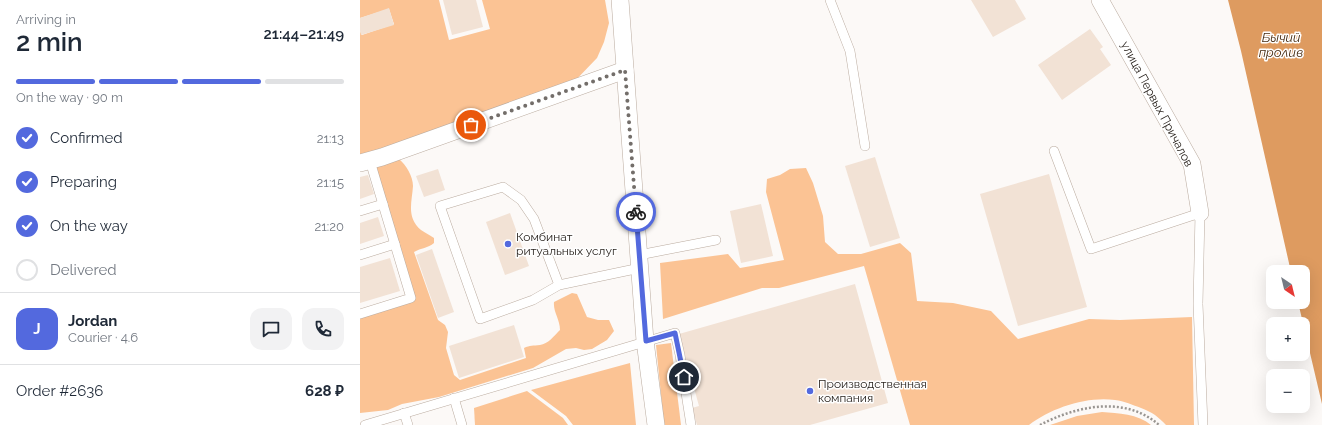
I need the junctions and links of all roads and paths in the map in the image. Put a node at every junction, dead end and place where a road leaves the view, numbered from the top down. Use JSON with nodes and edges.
{"nodes":[{"id":1,"x":620,"y":0,"type":"edge"},
{"id":2,"x":830,"y":0,"type":"edge"},
{"id":3,"x":1100,"y":0,"type":"edge"},
{"id":4,"x":625,"y":70,"type":"junction"},
{"id":5,"x":865,"y":146,"type":"dead end"},
{"id":6,"x":1054,"y":151,"type":"dead end"},
{"id":7,"x":365,"y":162,"type":"edge"},
{"id":8,"x":383,"y":204,"type":"junction"},
{"id":9,"x":360,"y":211,"type":"edge"},
{"id":10,"x":1200,"y":213,"type":"junction"},
{"id":11,"x":716,"y":240,"type":"dead end"},
{"id":12,"x":395,"y":244,"type":"junction"},
{"id":13,"x":360,"y":255,"type":"edge"},
{"id":14,"x":640,"y":261,"type":"junction"},
{"id":15,"x":559,"y":285,"type":"junction"},
{"id":16,"x":360,"y":314,"type":"edge"},
{"id":17,"x":646,"y":341,"type":"junction"},
{"id":18,"x":454,"y":398,"type":"junction"},
{"id":19,"x":404,"y":413,"type":"junction"},
{"id":20,"x":365,"y":425,"type":"edge"},
{"id":21,"x":408,"y":425,"type":"edge"},
{"id":22,"x":462,"y":425,"type":"edge"},
{"id":23,"x":656,"y":425,"type":"edge"},
{"id":24,"x":691,"y":425,"type":"edge"},
{"id":25,"x":1040,"y":425,"type":"edge"},
{"id":26,"x":1159,"y":425,"type":"edge"},
{"id":27,"x":1203,"y":425,"type":"edge"}],
"edges":[{"from":1,"to":4,"type":"street"},
{"from":2,"to":5,"type":"lane"},
{"from":3,"to":10,"type":"street","name":"улица Первых Причалов"},
{"from":4,"to":7,"type":"street"},
{"from":4,"to":14,"type":"street"},
{"from":6,"to":10,"type":"lane"},
{"from":7,"to":8,"type":"lane"},
{"from":8,"to":9,"type":"lane"},
{"from":8,"to":12,"type":"lane"},
{"from":10,"to":27,"type":"lane"},
{"from":11,"to":14,"type":"lane"},
{"from":12,"to":13,"type":"lane"},
{"from":12,"to":16,"type":"lane"},
{"from":14,"to":15,"type":"lane"},
{"from":14,"to":17,"type":"street"},
{"from":15,"to":15,"type":"lane"},
{"from":17,"to":18,"type":"lane"},
{"from":17,"to":23,"type":"street"},
{"from":17,"to":24,"type":"lane"},
{"from":18,"to":19,"type":"lane"},
{"from":18,"to":22,"type":"lane"},
{"from":19,"to":20,"type":"lane"},
{"from":19,"to":21,"type":"lane"},
{"from":25,"to":26,"type":"path"}]}
